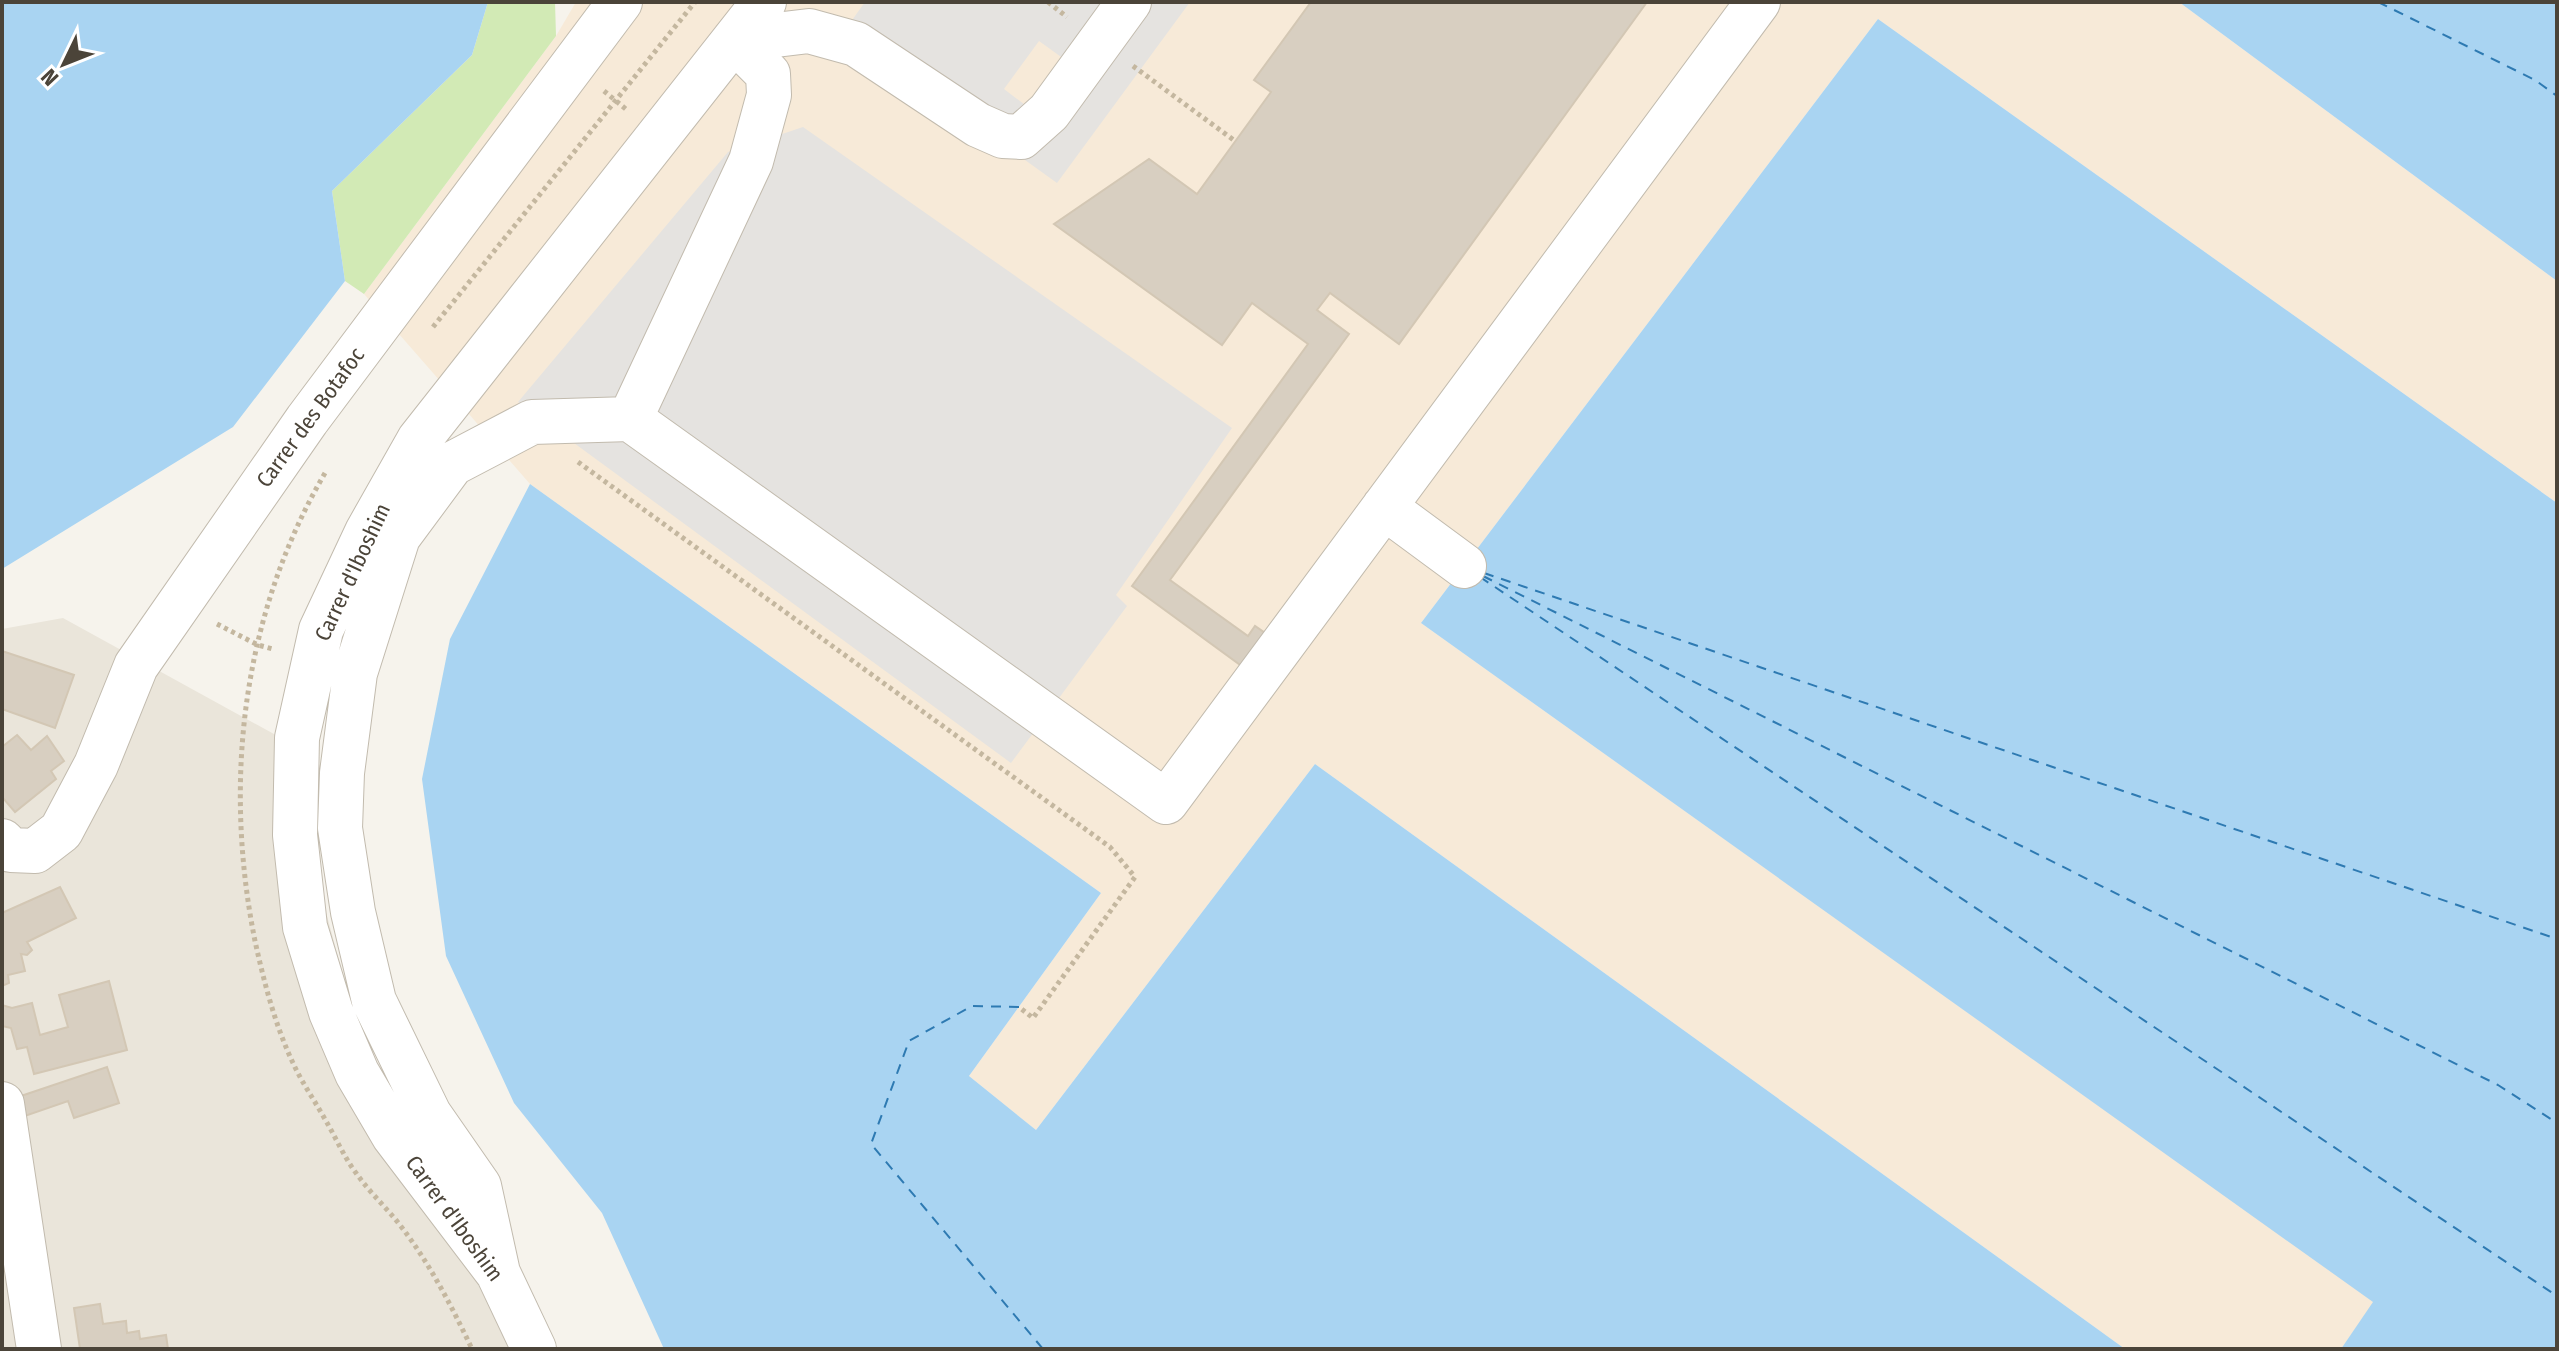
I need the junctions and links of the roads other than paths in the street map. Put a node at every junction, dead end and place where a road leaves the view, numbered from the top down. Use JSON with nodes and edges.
{"nodes":[{"id":1,"x":764,"y":2,"type":"edge"},
{"id":2,"x":1129,"y":2,"type":"edge"},
{"id":3,"x":1758,"y":2,"type":"edge"},
{"id":4,"x":610,"y":7,"type":"edge"},
{"id":5,"x":734,"y":40,"type":"junction"},
{"id":6,"x":630,"y":419,"type":"junction"},
{"id":7,"x":1384,"y":507,"type":"junction"},
{"id":8,"x":1464,"y":566,"type":"dead end"},
{"id":9,"x":19,"y":846,"type":"edge"},
{"id":10,"x":2,"y":1104,"type":"edge"},
{"id":11,"x":10,"y":1212,"type":"edge"},
{"id":12,"x":498,"y":1273,"type":"junction"},
{"id":13,"x":39,"y":1349,"type":"edge"},
{"id":14,"x":534,"y":1349,"type":"edge"}],
"edges":[{"from":1,"to":5,"type":"street","name":"Carrer d'Iboshim"},
{"from":2,"to":5,"type":"street"},
{"from":3,"to":7,"type":"street"},
{"from":4,"to":9,"type":"street","name":"Carrer des Botafoc"},
{"from":5,"to":6,"type":"street"},
{"from":5,"to":12,"type":"street","name":"Carrer d'Iboshim"},
{"from":6,"to":7,"type":"street"},
{"from":6,"to":12,"type":"street"},
{"from":7,"to":8,"type":"street"},
{"from":10,"to":11,"type":"street"},
{"from":11,"to":13,"type":"street"},
{"from":12,"to":14,"type":"street","name":"Carrer d'Iboshim"}]}
